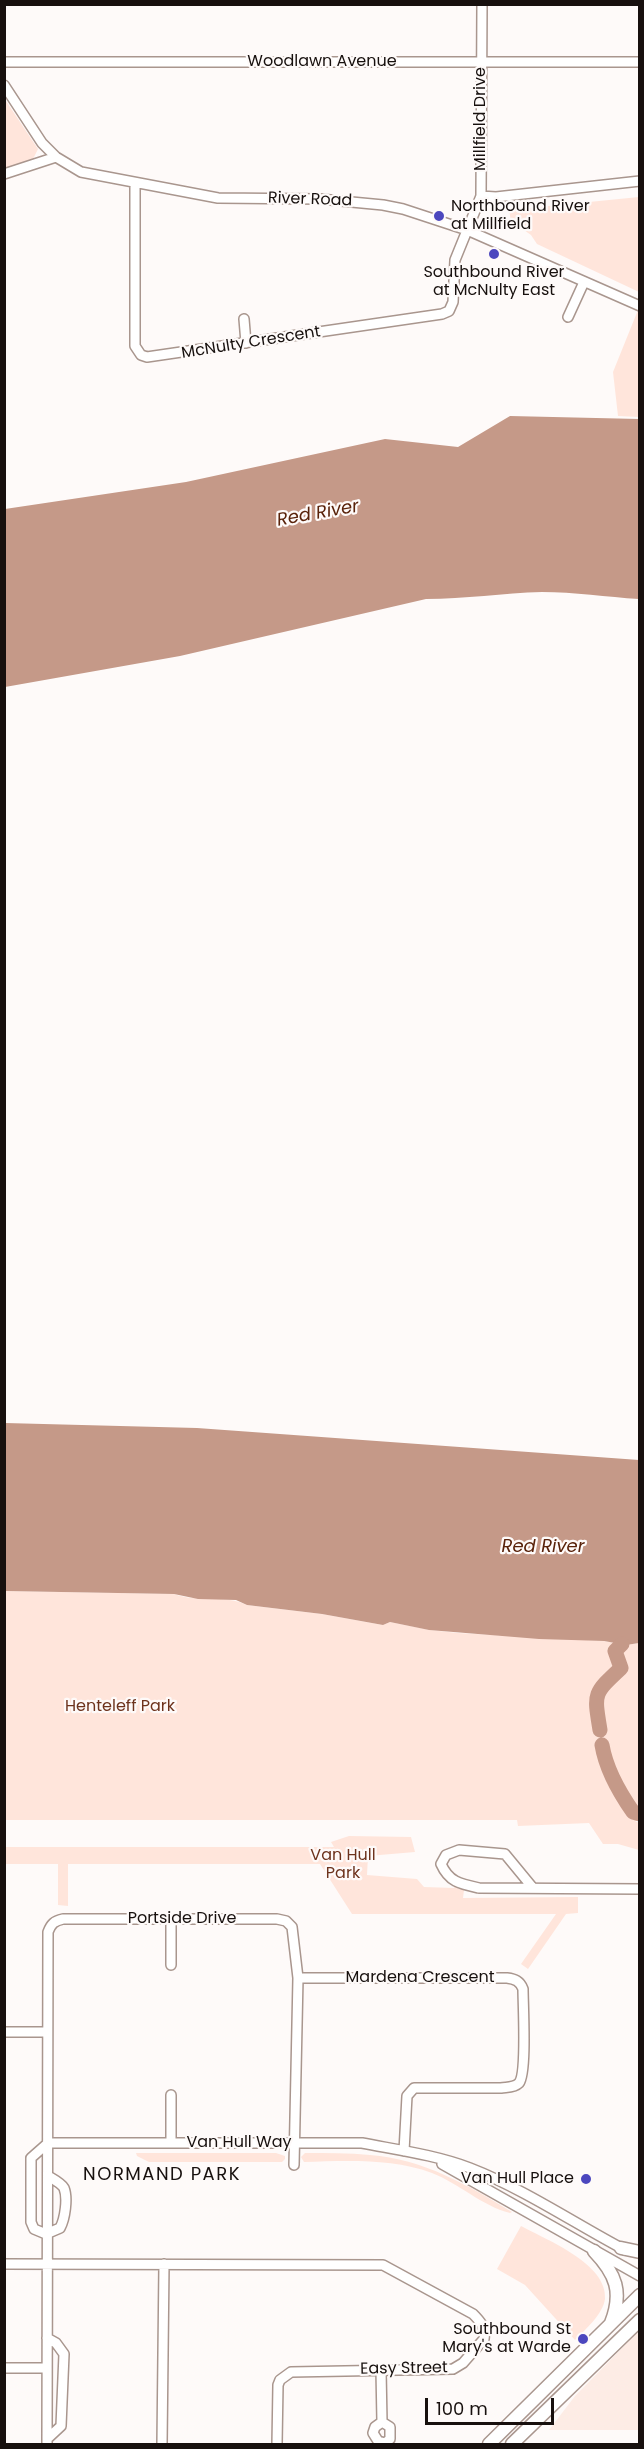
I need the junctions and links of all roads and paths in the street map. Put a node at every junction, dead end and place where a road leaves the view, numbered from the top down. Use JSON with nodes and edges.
{"nodes":[{"id":1,"x":482,"y":4,"type":"edge"},
{"id":2,"x":4,"y":62,"type":"edge"},
{"id":3,"x":639,"y":62,"type":"edge"},
{"id":4,"x":482,"y":63,"type":"junction"},
{"id":5,"x":4,"y":85,"type":"edge"},
{"id":6,"x":56,"y":157,"type":"junction"},
{"id":7,"x":4,"y":174,"type":"edge"},
{"id":8,"x":639,"y":182,"type":"edge"},
{"id":9,"x":135,"y":183,"type":"junction"},
{"id":10,"x":481,"y":196,"type":"junction"},
{"id":11,"x":468,"y":230,"type":"junction"},
{"id":12,"x":584,"y":282,"type":"junction"},
{"id":13,"x":639,"y":306,"type":"edge"},
{"id":14,"x":568,"y":318,"type":"dead end"},
{"id":15,"x":244,"y":319,"type":"dead end"},
{"id":16,"x":246,"y":343,"type":"junction"},
{"id":17,"x":533,"y":1888,"type":"junction"},
{"id":18,"x":639,"y":1889,"type":"edge"},
{"id":19,"x":171,"y":1920,"type":"junction"},
{"id":20,"x":171,"y":1965,"type":"dead end"},
{"id":21,"x":298,"y":1978,"type":"junction"},
{"id":22,"x":4,"y":2032,"type":"edge"},
{"id":23,"x":47,"y":2032,"type":"junction"},
{"id":24,"x":171,"y":2095,"type":"dead end"},
{"id":25,"x":171,"y":2142,"type":"junction"},
{"id":26,"x":48,"y":2143,"type":"junction"},
{"id":27,"x":294,"y":2143,"type":"junction"},
{"id":28,"x":404,"y":2151,"type":"junction"},
{"id":29,"x":429,"y":2157,"type":"junction"},
{"id":30,"x":294,"y":2165,"type":"dead end"},
{"id":31,"x":48,"y":2176,"type":"junction"},
{"id":32,"x":561,"y":2214,"type":"junction"},
{"id":33,"x":550,"y":2226,"type":"junction"},
{"id":34,"x":46,"y":2234,"type":"junction"},
{"id":35,"x":621,"y":2248,"type":"junction"},
{"id":36,"x":594,"y":2251,"type":"junction"},
{"id":37,"x":639,"y":2252,"type":"edge"},
{"id":38,"x":639,"y":2258,"type":"edge"},
{"id":39,"x":4,"y":2264,"type":"edge"},
{"id":40,"x":46,"y":2264,"type":"junction"},
{"id":41,"x":164,"y":2264,"type":"junction"},
{"id":42,"x":639,"y":2276,"type":"edge"},
{"id":43,"x":639,"y":2295,"type":"edge"},
{"id":44,"x":637,"y":2323,"type":"edge"},
{"id":45,"x":609,"y":2326,"type":"junction"},
{"id":46,"x":47,"y":2338,"type":"junction"},
{"id":47,"x":4,"y":2368,"type":"edge"},
{"id":48,"x":47,"y":2368,"type":"junction"},
{"id":49,"x":381,"y":2370,"type":"junction"},
{"id":50,"x":382,"y":2422,"type":"dead end"},
{"id":51,"x":47,"y":2442,"type":"edge"},
{"id":52,"x":162,"y":2445,"type":"edge"},
{"id":53,"x":277,"y":2445,"type":"edge"},
{"id":54,"x":489,"y":2445,"type":"edge"},
{"id":55,"x":512,"y":2445,"type":"edge"}],
"edges":[{"from":1,"to":4,"type":"street","name":"Millfield Drive"},
{"from":2,"to":4,"type":"street","name":"Woodlawn Avenue"},
{"from":3,"to":4,"type":"street","name":"Woodlawn Avenue"},
{"from":4,"to":10,"type":"street","name":"Millfield Drive"},
{"from":5,"to":6,"type":"street","name":"River Road"},
{"from":6,"to":7,"type":"street"},
{"from":6,"to":9,"type":"street","name":"River Road"},
{"from":8,"to":10,"type":"street"},
{"from":9,"to":11,"type":"street","name":"River Road"},
{"from":9,"to":16,"type":"street","name":"McNulty Crescent"},
{"from":10,"to":11,"type":"street","name":"Millfield Drive"},
{"from":11,"to":12,"type":"street","name":"River Road"},
{"from":11,"to":16,"type":"street","name":"McNulty Crescent"},
{"from":12,"to":13,"type":"street","name":"River Road"},
{"from":12,"to":14,"type":"street"},
{"from":15,"to":16,"type":"street"},
{"from":17,"to":17,"type":"street"},
{"from":17,"to":18,"type":"street"},
{"from":19,"to":20,"type":"street"},
{"from":19,"to":21,"type":"street","name":"Portside Drive"},
{"from":19,"to":23,"type":"street","name":"Portside Drive"},
{"from":21,"to":27,"type":"street","name":"Portside Drive"},
{"from":21,"to":28,"type":"street","name":"Mardena Crescent"},
{"from":22,"to":23,"type":"street"},
{"from":23,"to":26,"type":"street","name":"Portside Drive"},
{"from":24,"to":25,"type":"street"},
{"from":25,"to":26,"type":"street","name":"Van Hull Way"},
{"from":25,"to":27,"type":"street","name":"Van Hull Way"},
{"from":26,"to":31,"type":"street","name":"Portside Drive"},
{"from":26,"to":34,"type":"street"},
{"from":27,"to":28,"type":"street","name":"Van Hull Way"},
{"from":27,"to":30,"type":"street","name":"Portside Drive"},
{"from":28,"to":29,"type":"street","name":"Van Hull Way"},
{"from":29,"to":32,"type":"street","name":"Van Hull Way"},
{"from":29,"to":33,"type":"street","name":"Van Hull Way"},
{"from":31,"to":34,"type":"street","name":"Portside Drive"},
{"from":31,"to":34,"type":"street"},
{"from":32,"to":33,"type":"street"},
{"from":32,"to":35,"type":"street","name":"Van Hull Way"},
{"from":33,"to":36,"type":"street","name":"Van Hull Way"},
{"from":34,"to":40,"type":"street","name":"Portside Drive"},
{"from":35,"to":37,"type":"main road"},
{"from":35,"to":38,"type":"street","name":"Van Hull Way"},
{"from":36,"to":42,"type":"street","name":"Van Hull Way"},
{"from":36,"to":45,"type":"main road"},
{"from":39,"to":40,"type":"street","name":"Easy Street"},
{"from":40,"to":41,"type":"street","name":"Easy Street"},
{"from":40,"to":46,"type":"street","name":"Portside Drive"},
{"from":41,"to":49,"type":"street","name":"Easy Street"},
{"from":41,"to":52,"type":"street"},
{"from":43,"to":45,"type":"main road"},
{"from":44,"to":55,"type":"main road"},
{"from":45,"to":54,"type":"main road"},
{"from":46,"to":48,"type":"street","name":"Portside Drive"},
{"from":46,"to":51,"type":"street"},
{"from":47,"to":48,"type":"street"},
{"from":48,"to":51,"type":"street","name":"Portside Drive"},
{"from":49,"to":50,"type":"street"},
{"from":49,"to":53,"type":"street","name":"Easy Street"}]}
